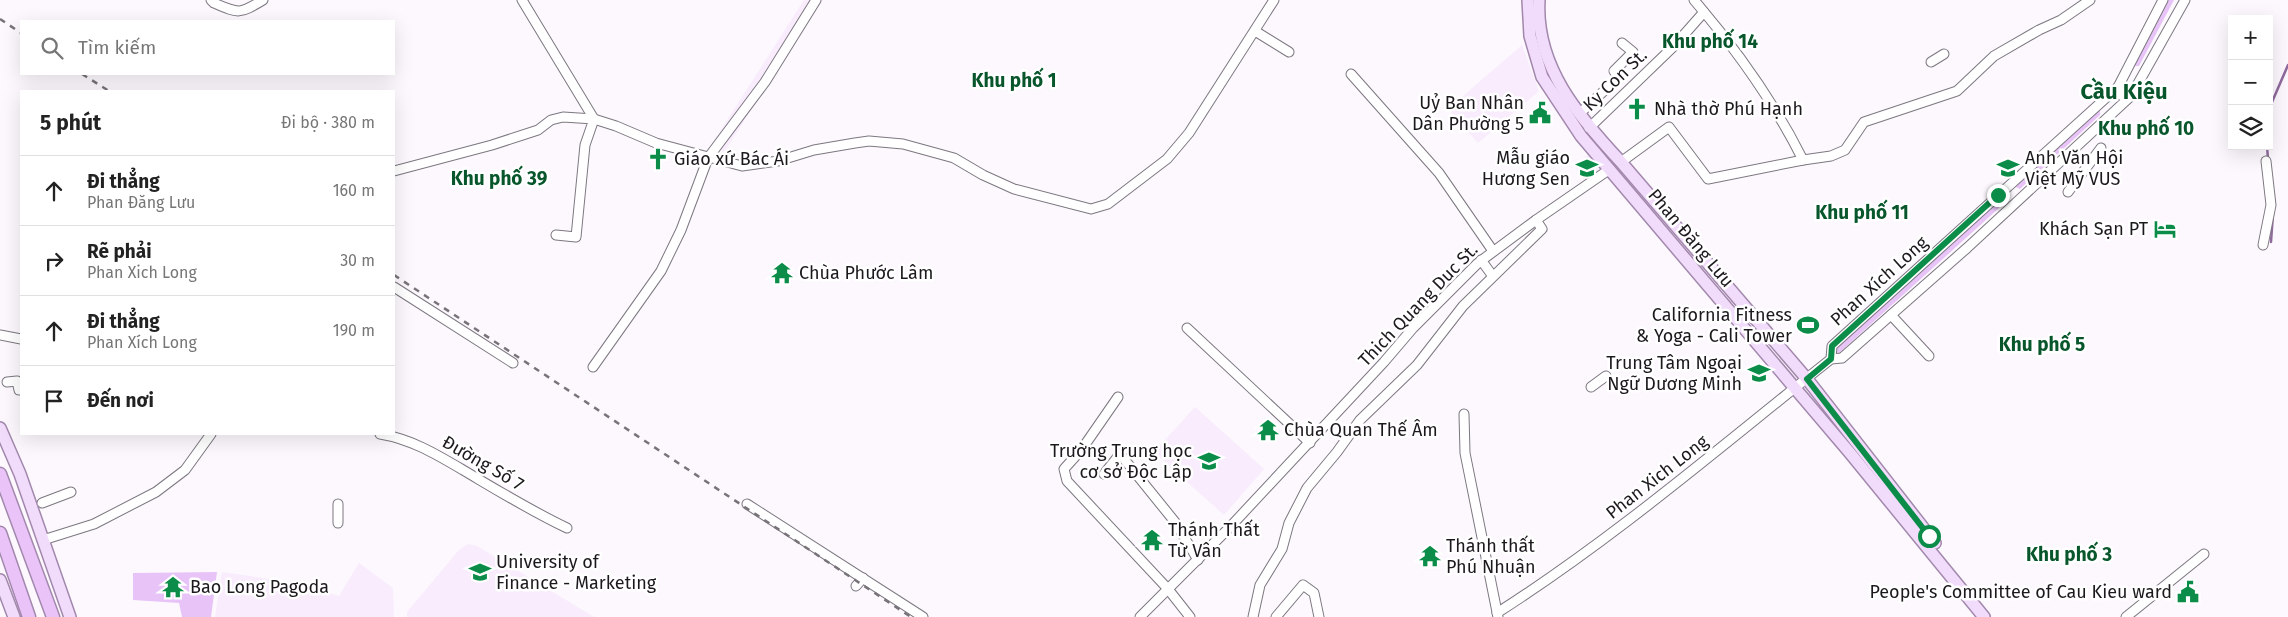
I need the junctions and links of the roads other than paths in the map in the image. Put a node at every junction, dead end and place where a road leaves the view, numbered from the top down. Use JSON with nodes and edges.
{"nodes":[{"id":1,"x":212,"y":0,"type":"edge"},
{"id":2,"x":263,"y":0,"type":"edge"},
{"id":3,"x":522,"y":0,"type":"edge"},
{"id":4,"x":816,"y":0,"type":"edge"},
{"id":5,"x":1274,"y":0,"type":"edge"},
{"id":6,"x":1528,"y":0,"type":"edge"},
{"id":7,"x":1539,"y":0,"type":"edge"},
{"id":8,"x":1694,"y":0,"type":"edge"},
{"id":9,"x":2090,"y":0,"type":"edge"},
{"id":10,"x":2163,"y":0,"type":"edge"},
{"id":11,"x":2185,"y":0,"type":"edge"},
{"id":12,"x":1704,"y":12,"type":"junction"},
{"id":13,"x":1255,"y":31,"type":"junction"},
{"id":14,"x":1622,"y":43,"type":"dead end"},
{"id":15,"x":1289,"y":52,"type":"dead end"},
{"id":16,"x":1944,"y":54,"type":"dead end"},
{"id":17,"x":1931,"y":62,"type":"dead end"},
{"id":18,"x":1351,"y":74,"type":"dead end"},
{"id":19,"x":2119,"y":85,"type":"junction"},
{"id":20,"x":2134,"y":90,"type":"junction"},
{"id":21,"x":2127,"y":98,"type":"junction"},
{"id":22,"x":1580,"y":114,"type":"junction"},
{"id":23,"x":594,"y":119,"type":"junction"},
{"id":24,"x":1589,"y":128,"type":"junction"},
{"id":25,"x":2101,"y":148,"type":"dead end"},
{"id":26,"x":708,"y":158,"type":"junction"},
{"id":27,"x":1803,"y":160,"type":"junction"},
{"id":28,"x":2266,"y":161,"type":"dead end"},
{"id":29,"x":1621,"y":162,"type":"junction"},
{"id":30,"x":1610,"y":169,"type":"junction"},
{"id":31,"x":395,"y":171,"type":"edge"},
{"id":32,"x":2068,"y":192,"type":"dead end"},
{"id":33,"x":1998,"y":195,"type":"junction"},
{"id":34,"x":2009,"y":209,"type":"junction"},
{"id":35,"x":1536,"y":220,"type":"junction"},
{"id":36,"x":556,"y":235,"type":"dead end"},
{"id":37,"x":1506,"y":242,"type":"junction"},
{"id":38,"x":2263,"y":245,"type":"dead end"},
{"id":39,"x":1493,"y":251,"type":"junction"},
{"id":40,"x":1515,"y":254,"type":"junction"},
{"id":41,"x":1481,"y":260,"type":"junction"},
{"id":42,"x":1492,"y":275,"type":"junction"},
{"id":43,"x":395,"y":288,"type":"edge"},
{"id":44,"x":1891,"y":315,"type":"junction"},
{"id":45,"x":1187,"y":328,"type":"dead end"},
{"id":46,"x":0,"y":335,"type":"edge"},
{"id":47,"x":20,"y":339,"type":"edge"},
{"id":48,"x":1929,"y":356,"type":"dead end"},
{"id":49,"x":1831,"y":359,"type":"junction"},
{"id":50,"x":513,"y":363,"type":"dead end"},
{"id":51,"x":593,"y":367,"type":"dead end"},
{"id":52,"x":1606,"y":376,"type":"dead end"},
{"id":53,"x":1807,"y":379,"type":"junction"},
{"id":54,"x":7,"y":382,"type":"dead end"},
{"id":55,"x":1591,"y":387,"type":"dead end"},
{"id":56,"x":1795,"y":388,"type":"junction"},
{"id":57,"x":20,"y":390,"type":"edge"},
{"id":58,"x":1118,"y":397,"type":"dead end"},
{"id":59,"x":1464,"y":414,"type":"dead end"},
{"id":60,"x":0,"y":428,"type":"edge"},
{"id":61,"x":210,"y":435,"type":"edge"},
{"id":62,"x":385,"y":435,"type":"edge"},
{"id":63,"x":1310,"y":443,"type":"junction"},
{"id":64,"x":0,"y":474,"type":"edge"},
{"id":65,"x":1104,"y":474,"type":"dead end"},
{"id":66,"x":71,"y":492,"type":"dead end"},
{"id":67,"x":42,"y":503,"type":"dead end"},
{"id":68,"x":338,"y":504,"type":"dead end"},
{"id":69,"x":747,"y":504,"type":"dead end"},
{"id":70,"x":338,"y":523,"type":"dead end"},
{"id":71,"x":567,"y":528,"type":"dead end"},
{"id":72,"x":0,"y":533,"type":"edge"},
{"id":73,"x":43,"y":540,"type":"junction"},
{"id":74,"x":2204,"y":554,"type":"dead end"},
{"id":75,"x":1198,"y":560,"type":"junction"},
{"id":76,"x":863,"y":578,"type":"junction"},
{"id":77,"x":0,"y":580,"type":"edge"},
{"id":78,"x":856,"y":586,"type":"dead end"},
{"id":79,"x":1168,"y":589,"type":"junction"},
{"id":80,"x":1142,"y":615,"type":"edge"},
{"id":81,"x":1498,"y":615,"type":"edge"},
{"id":82,"x":14,"y":617,"type":"edge"},
{"id":83,"x":29,"y":617,"type":"edge"},
{"id":84,"x":53,"y":617,"type":"edge"},
{"id":85,"x":70,"y":617,"type":"edge"},
{"id":86,"x":923,"y":617,"type":"edge"},
{"id":87,"x":1190,"y":617,"type":"edge"},
{"id":88,"x":1253,"y":617,"type":"edge"},
{"id":89,"x":1276,"y":617,"type":"edge"},
{"id":90,"x":1319,"y":617,"type":"edge"},
{"id":91,"x":1984,"y":617,"type":"edge"},
{"id":92,"x":1994,"y":617,"type":"edge"},
{"id":93,"x":2126,"y":617,"type":"edge"}],
"edges":[{"from":1,"to":2,"type":"street"},
{"from":3,"to":23,"type":"street"},
{"from":4,"to":26,"type":"street"},
{"from":5,"to":13,"type":"street"},
{"from":6,"to":30,"type":"main road","name":"Phan Đăng Lưu"},
{"from":7,"to":22,"type":"main road","name":"Phan Đăng Lưu"},
{"from":8,"to":12,"type":"street"},
{"from":9,"to":27,"type":"street"},
{"from":10,"to":19,"type":"street","name":"Phan Xích Long"},
{"from":11,"to":20,"type":"street"},
{"from":12,"to":24,"type":"street","name":"Ky Con St."},
{"from":12,"to":27,"type":"street"},
{"from":13,"to":15,"type":"street"},
{"from":13,"to":26,"type":"street"},
{"from":14,"to":22,"type":"street"},
{"from":16,"to":17,"type":"street"},
{"from":18,"to":39,"type":"street"},
{"from":19,"to":20,"type":"street"},
{"from":19,"to":21,"type":"street"},
{"from":19,"to":33,"type":"street","name":"Phan Xích Long"},
{"from":20,"to":21,"type":"street"},
{"from":21,"to":34,"type":"street","name":"Phan Xích Long"},
{"from":22,"to":24,"type":"main road","name":"Phan Đăng Lưu"},
{"from":23,"to":26,"type":"street"},
{"from":23,"to":31,"type":"street"},
{"from":23,"to":36,"type":"street"},
{"from":24,"to":29,"type":"main road","name":"Phan Đăng Lưu"},
{"from":25,"to":32,"type":"street"},
{"from":26,"to":51,"type":"street"},
{"from":27,"to":29,"type":"street"},
{"from":28,"to":38,"type":"street"},
{"from":29,"to":30,"type":"main road"},
{"from":29,"to":53,"type":"main road","name":"Phan Đăng Lưu"},
{"from":30,"to":35,"type":"street","name":"Thich Quang Duc St."},
{"from":30,"to":56,"type":"main road","name":"Phan Đăng Lưu"},
{"from":33,"to":34,"type":"street"},
{"from":33,"to":49,"type":"street","name":"Phan Xích Long"},
{"from":34,"to":44,"type":"street","name":"Phan Xích Long"},
{"from":35,"to":37,"type":"street","name":"Thich Quang Duc St."},
{"from":35,"to":40,"type":"street"},
{"from":37,"to":39,"type":"street","name":"Thich Quang Duc St."},
{"from":37,"to":40,"type":"street"},
{"from":39,"to":41,"type":"street","name":"Thich Quang Duc St."},
{"from":40,"to":42,"type":"street"},
{"from":41,"to":42,"type":"street"},
{"from":41,"to":63,"type":"street","name":"Thich Quang Duc St."},
{"from":42,"to":88,"type":"street"},
{"from":43,"to":50,"type":"street"},
{"from":44,"to":48,"type":"street"},
{"from":44,"to":49,"type":"street","name":"Phan Xích Long"},
{"from":45,"to":63,"type":"street"},
{"from":46,"to":47,"type":"street"},
{"from":49,"to":53,"type":"street","name":"Phan Xich Long"},
{"from":52,"to":55,"type":"street"},
{"from":53,"to":56,"type":"street","name":"Phan Xich Long"},
{"from":53,"to":92,"type":"main road","name":"Phan Đăng Lưu"},
{"from":54,"to":57,"type":"street"},
{"from":56,"to":81,"type":"street","name":"Phan Xich Long"},
{"from":56,"to":91,"type":"main road","name":"Phan Đăng Lưu"},
{"from":58,"to":79,"type":"street"},
{"from":59,"to":81,"type":"street"},
{"from":60,"to":73,"type":"main road"},
{"from":61,"to":73,"type":"street"},
{"from":62,"to":71,"type":"street","name":"Đường Số 7"},
{"from":63,"to":75,"type":"street","name":"Thich Quang Duc St."},
{"from":64,"to":84,"type":"highway"},
{"from":65,"to":75,"type":"street"},
{"from":66,"to":67,"type":"street"},
{"from":68,"to":70,"type":"street"},
{"from":69,"to":76,"type":"street"},
{"from":72,"to":83,"type":"highway"},
{"from":73,"to":85,"type":"main road"},
{"from":74,"to":93,"type":"street"},
{"from":75,"to":79,"type":"street"},
{"from":76,"to":78,"type":"street"},
{"from":76,"to":86,"type":"street"},
{"from":77,"to":82,"type":"main road"},
{"from":79,"to":80,"type":"street"},
{"from":79,"to":87,"type":"street"},
{"from":89,"to":90,"type":"street"}]}
